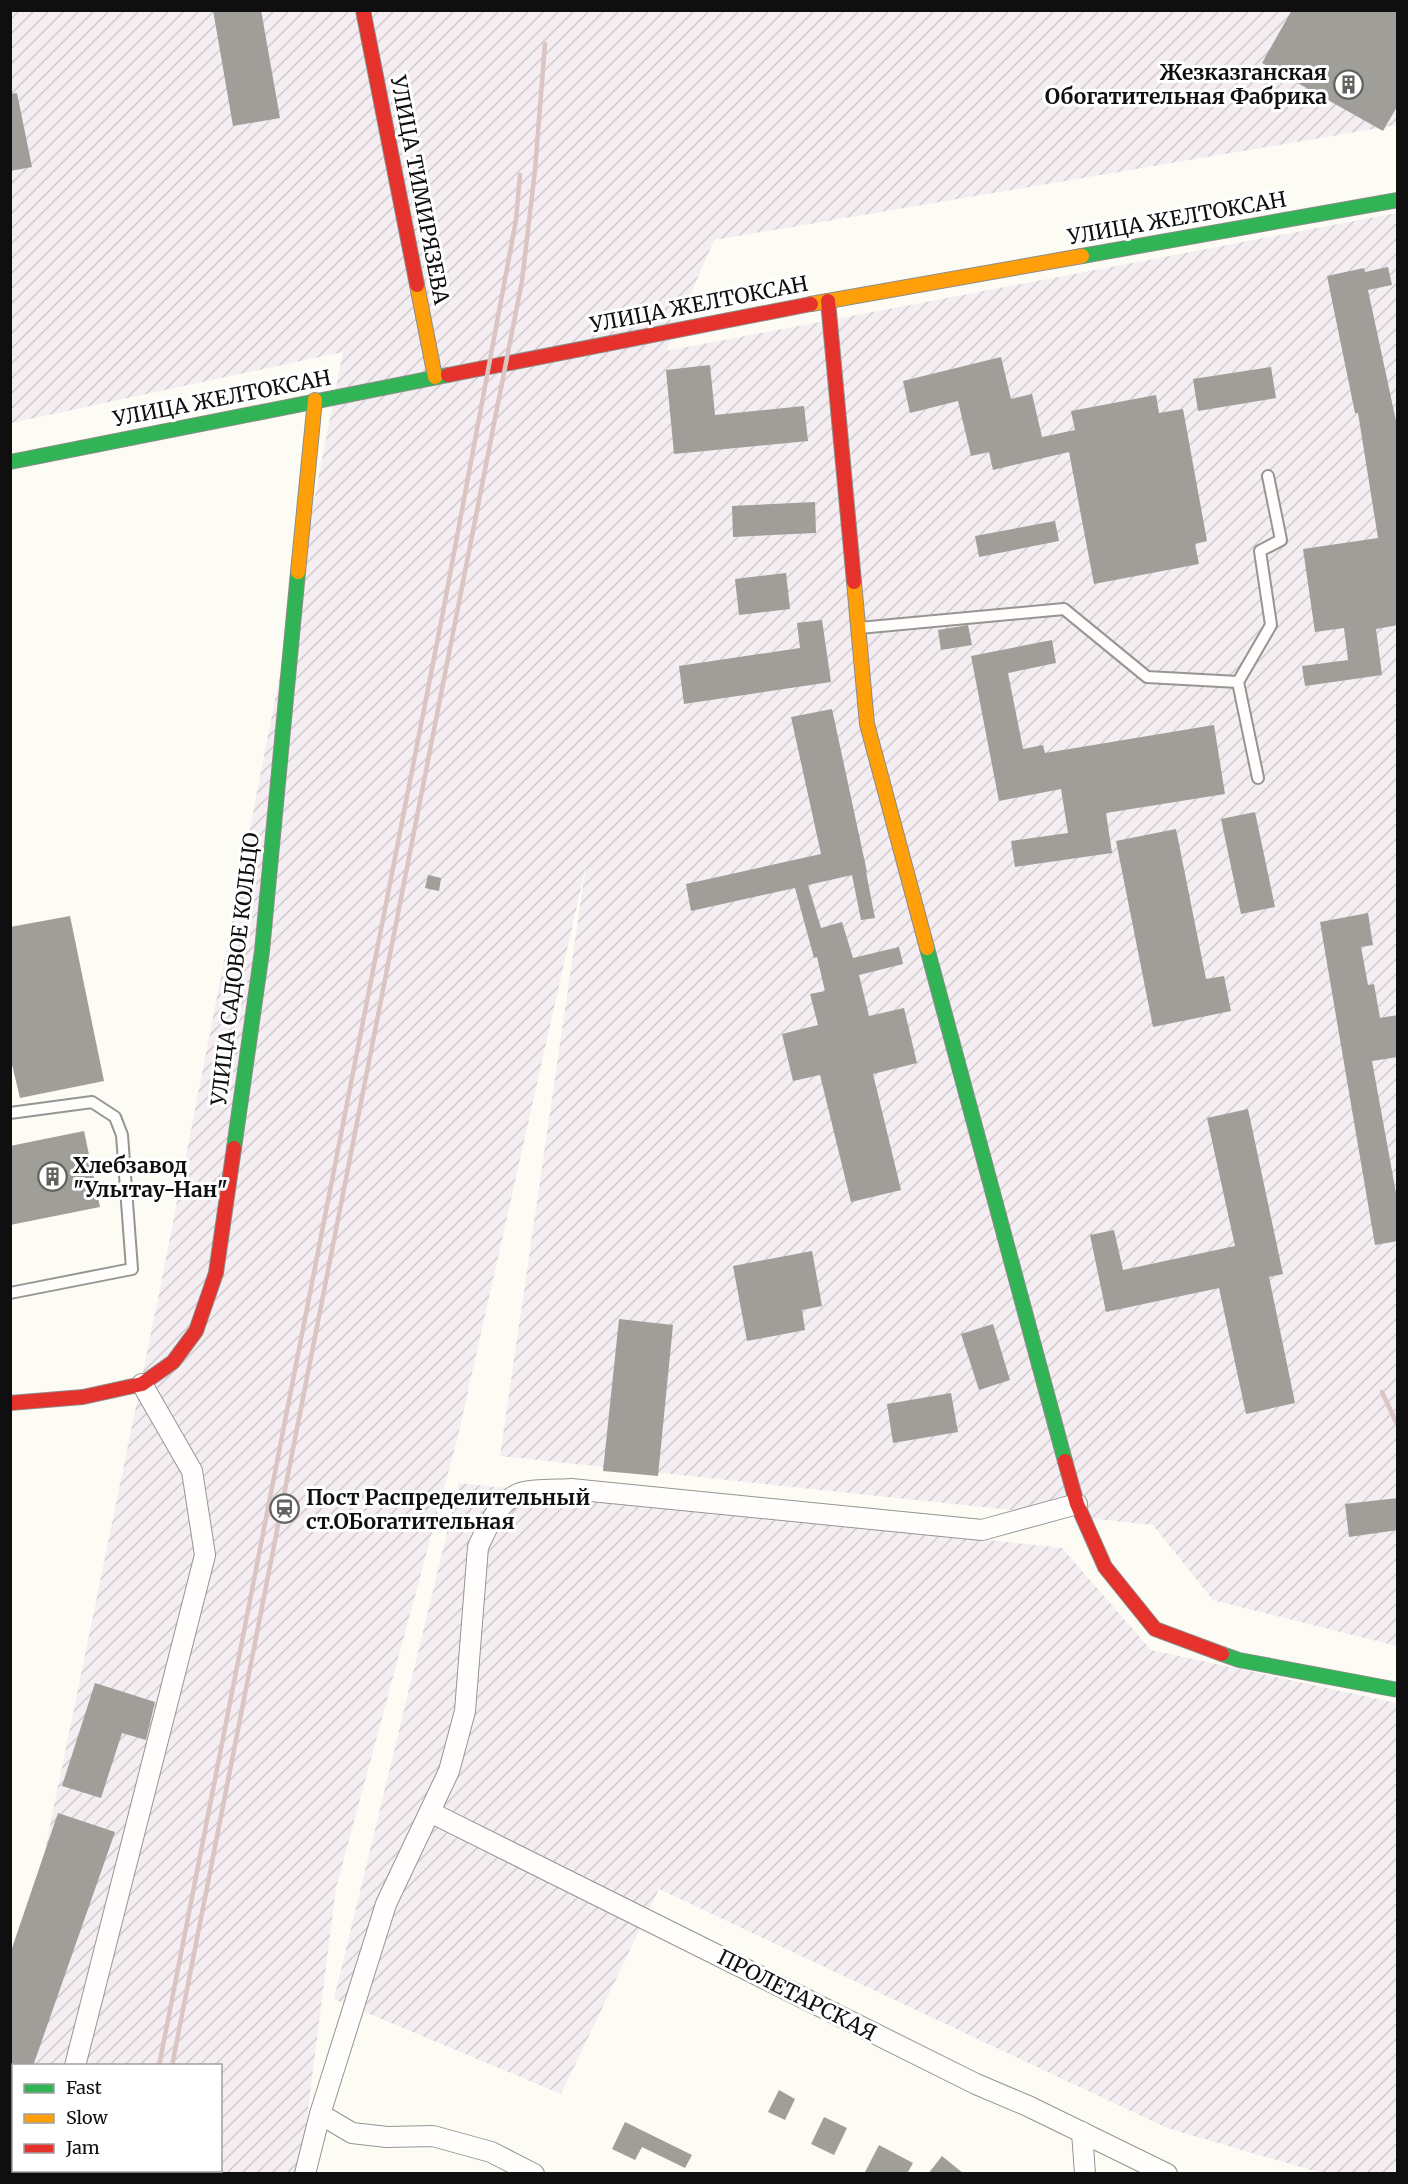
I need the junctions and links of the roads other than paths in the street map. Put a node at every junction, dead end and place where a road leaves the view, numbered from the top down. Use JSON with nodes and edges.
{"nodes":[{"id":1,"x":363,"y":10,"type":"edge"},
{"id":2,"x":1398,"y":200,"type":"edge"},
{"id":3,"x":828,"y":301,"type":"junction"},
{"id":4,"x":435,"y":376,"type":"junction"},
{"id":5,"x":315,"y":400,"type":"junction"},
{"id":6,"x":10,"y":462,"type":"edge"},
{"id":7,"x":1268,"y":476,"type":"dead end"},
{"id":8,"x":859,"y":628,"type":"junction"},
{"id":9,"x":1238,"y":682,"type":"junction"},
{"id":10,"x":1258,"y":778,"type":"dead end"},
{"id":11,"x":10,"y":1113,"type":"edge"},
{"id":12,"x":10,"y":1293,"type":"edge"},
{"id":13,"x":142,"y":1384,"type":"junction"},
{"id":14,"x":10,"y":1402,"type":"edge"},
{"id":15,"x":1077,"y":1504,"type":"junction"},
{"id":16,"x":1398,"y":1690,"type":"edge"},
{"id":17,"x":430,"y":1812,"type":"junction"},
{"id":18,"x":76,"y":2064,"type":"edge"},
{"id":19,"x":320,"y":2114,"type":"junction"},
{"id":20,"x":1082,"y":2132,"type":"junction"},
{"id":21,"x":305,"y":2174,"type":"edge"},
{"id":22,"x":534,"y":2174,"type":"edge"},
{"id":23,"x":1085,"y":2174,"type":"edge"},
{"id":24,"x":1167,"y":2174,"type":"edge"}],
"edges":[{"from":1,"to":4,"type":"street","name":"УЛИЦА ТИМИРЯЗЕВА"},
{"from":2,"to":3,"type":"street","name":"УЛИЦА ЖЕЛТОКСАН"},
{"from":3,"to":4,"type":"street","name":"УЛИЦА ЖЕЛТОКСАН"},
{"from":3,"to":8,"type":"street"},
{"from":4,"to":5,"type":"street","name":"УЛИЦА ЖЕЛТОКСАН"},
{"from":5,"to":6,"type":"street","name":"УЛИЦА ЖЕЛТОКСАН"},
{"from":5,"to":13,"type":"street","name":"УЛИЦА САДОВОЕ КОЛЬЦО"},
{"from":7,"to":9,"type":"lane"},
{"from":8,"to":9,"type":"lane"},
{"from":8,"to":15,"type":"street"},
{"from":9,"to":10,"type":"lane"},
{"from":11,"to":12,"type":"lane"},
{"from":13,"to":14,"type":"street","name":"УЛИЦА САДОВОЕ КОЛЬЦО"},
{"from":13,"to":18,"type":"street"},
{"from":15,"to":16,"type":"street"},
{"from":15,"to":17,"type":"street"},
{"from":17,"to":19,"type":"street"},
{"from":17,"to":20,"type":"street","name":"ПРОЛЕТАРСКАЯ"},
{"from":19,"to":21,"type":"street"},
{"from":19,"to":22,"type":"street"},
{"from":20,"to":23,"type":"street"},
{"from":20,"to":24,"type":"street","name":"ПРОЛЕТАРСКАЯ"}]}
